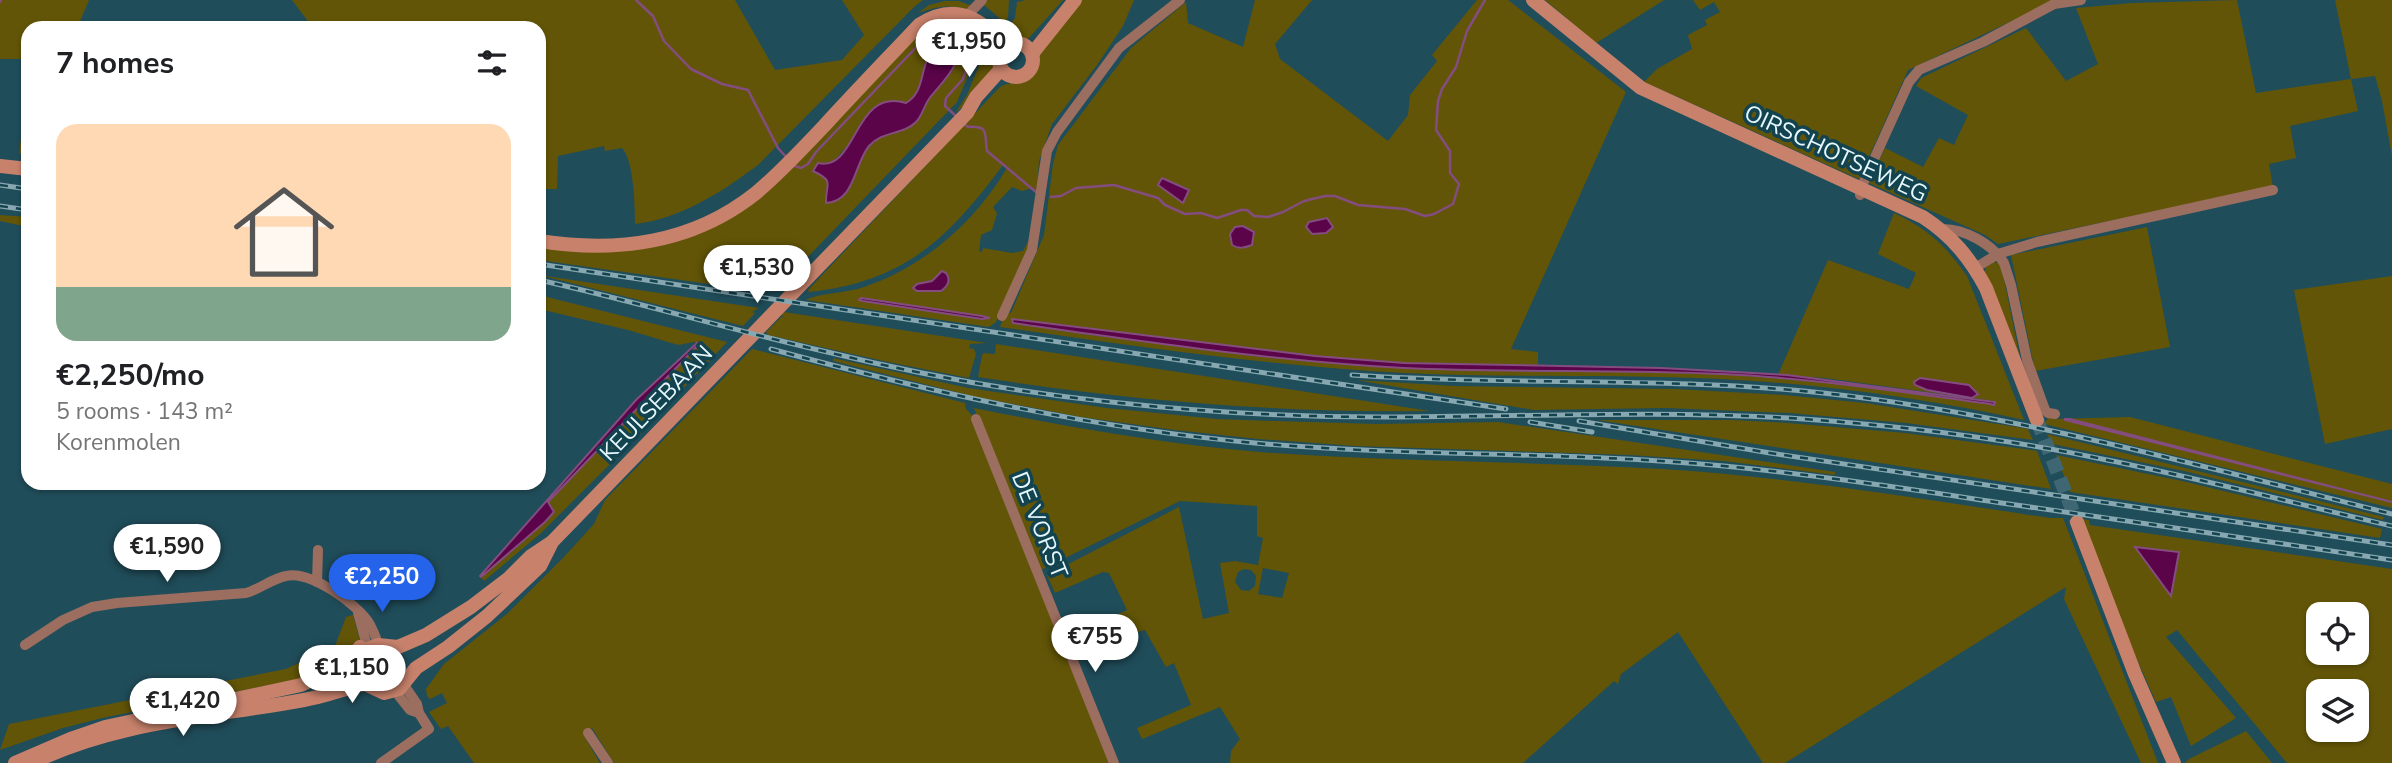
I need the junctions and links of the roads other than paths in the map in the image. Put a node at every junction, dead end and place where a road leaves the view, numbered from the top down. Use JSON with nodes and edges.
{"nodes":[{"id":1,"x":982,"y":0,"type":"edge"},
{"id":2,"x":1066,"y":0,"type":"edge"},
{"id":3,"x":1075,"y":0,"type":"edge"},
{"id":4,"x":1180,"y":0,"type":"edge"},
{"id":5,"x":1533,"y":0,"type":"edge"},
{"id":6,"x":2081,"y":0,"type":"edge"},
{"id":7,"x":967,"y":15,"type":"junction"},
{"id":8,"x":1017,"y":49,"type":"junction"},
{"id":9,"x":1004,"y":72,"type":"junction"},
{"id":10,"x":0,"y":166,"type":"edge"},
{"id":11,"x":21,"y":168,"type":"edge"},
{"id":12,"x":2273,"y":190,"type":"dead end"},
{"id":13,"x":1860,"y":191,"type":"junction"},
{"id":14,"x":1941,"y":229,"type":"junction"},
{"id":15,"x":546,"y":242,"type":"edge"},
{"id":16,"x":1998,"y":254,"type":"junction"},
{"id":17,"x":1975,"y":268,"type":"junction"},
{"id":18,"x":1002,"y":316,"type":"dead end"},
{"id":19,"x":2055,"y":414,"type":"dead end"},
{"id":20,"x":976,"y":419,"type":"dead end"},
{"id":21,"x":2037,"y":420,"type":"tunnel mouth"},
{"id":22,"x":2077,"y":522,"type":"tunnel mouth"},
{"id":23,"x":552,"y":542,"type":"junction"},
{"id":24,"x":318,"y":550,"type":"dead end"},
{"id":25,"x":317,"y":582,"type":"junction"},
{"id":26,"x":370,"y":643,"type":"junction"},
{"id":27,"x":25,"y":645,"type":"dead end"},
{"id":28,"x":396,"y":645,"type":"junction"},
{"id":29,"x":357,"y":659,"type":"junction"},
{"id":30,"x":403,"y":679,"type":"junction"},
{"id":31,"x":369,"y":686,"type":"junction"},
{"id":32,"x":588,"y":733,"type":"dead end"},
{"id":33,"x":15,"y":763,"type":"edge"},
{"id":34,"x":33,"y":763,"type":"edge"},
{"id":35,"x":381,"y":763,"type":"edge"},
{"id":36,"x":608,"y":763,"type":"edge"},
{"id":37,"x":1114,"y":763,"type":"edge"},
{"id":38,"x":2174,"y":763,"type":"edge"}],
"edges":[{"from":1,"to":7,"type":"street"},
{"from":2,"to":8,"type":"main road"},
{"from":3,"to":8,"type":"main road"},
{"from":4,"to":18,"type":"street"},
{"from":5,"to":13,"type":"main road","name":"OIRSCHOTSEWEG"},
{"from":6,"to":13,"type":"street"},
{"from":7,"to":8,"type":"main road"},
{"from":7,"to":15,"type":"main road"},
{"from":8,"to":9,"type":"main road"},
{"from":8,"to":9,"type":"main road"},
{"from":9,"to":23,"type":"main road","name":"KEULSEBAAN"},
{"from":10,"to":11,"type":"main road"},
{"from":12,"to":16,"type":"street"},
{"from":13,"to":14,"type":"main road","name":"OIRSCHOTSEWEG"},
{"from":14,"to":16,"type":"street"},
{"from":14,"to":17,"type":"main road","name":"OIRSCHOTSEWEG"},
{"from":16,"to":17,"type":"street"},
{"from":16,"to":19,"type":"street"},
{"from":17,"to":21,"type":"main road","name":"OIRSCHOTSEWEG"},
{"from":20,"to":37,"type":"street","name":"DE VORST"},
{"from":22,"to":38,"type":"main road"},
{"from":23,"to":28,"type":"main road","name":"KEULSEBAAN"},
{"from":23,"to":30,"type":"main road","name":"KEULSEBAAN"},
{"from":24,"to":25,"type":"street"},
{"from":25,"to":26,"type":"street"},
{"from":25,"to":27,"type":"street"},
{"from":26,"to":28,"type":"main road"},
{"from":26,"to":29,"type":"main road"},
{"from":28,"to":30,"type":"main road"},
{"from":29,"to":31,"type":"main road"},
{"from":29,"to":33,"type":"main road"},
{"from":30,"to":31,"type":"main road"},
{"from":30,"to":35,"type":"street"},
{"from":31,"to":34,"type":"main road"},
{"from":32,"to":36,"type":"street"}]}
